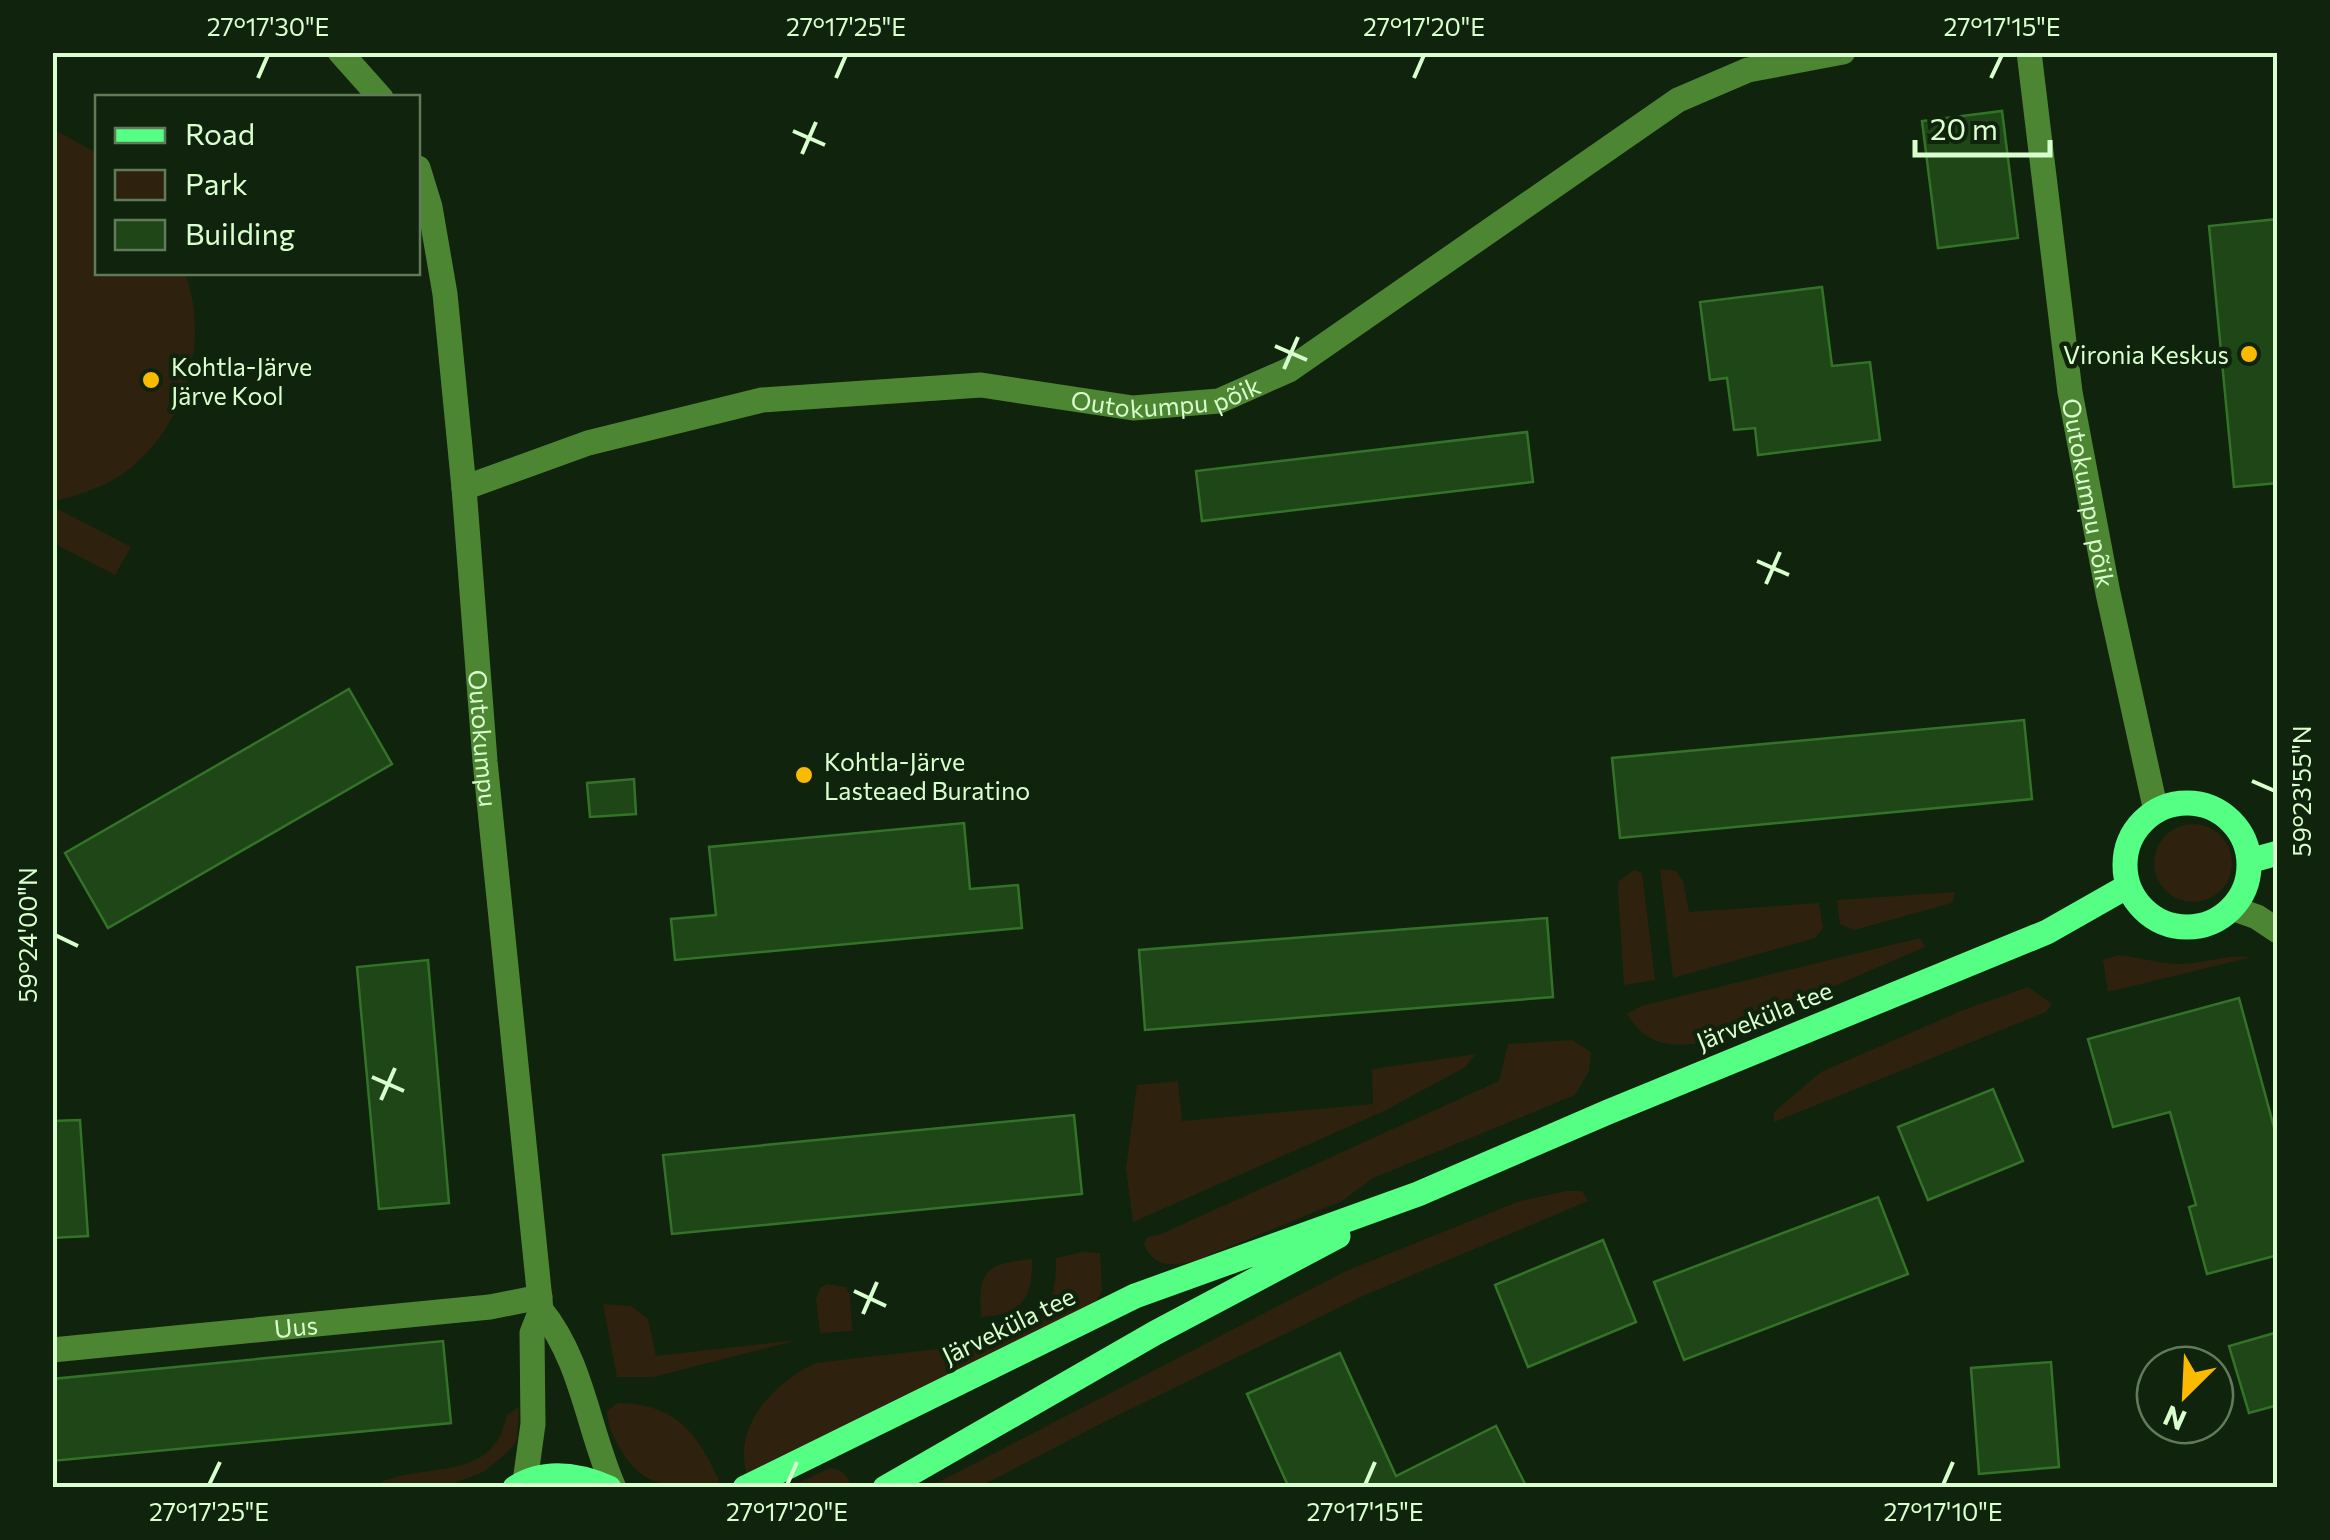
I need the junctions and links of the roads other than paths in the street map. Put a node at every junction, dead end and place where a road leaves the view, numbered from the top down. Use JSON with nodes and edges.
{"nodes":[{"id":1,"x":340,"y":52,"type":"edge"},
{"id":2,"x":1843,"y":52,"type":"edge"},
{"id":3,"x":2029,"y":52,"type":"edge"},
{"id":4,"x":378,"y":95,"type":"edge"},
{"id":5,"x":420,"y":174,"type":"edge"},
{"id":6,"x":464,"y":488,"type":"junction"},
{"id":7,"x":2156,"y":811,"type":"junction"},
{"id":8,"x":2278,"y":853,"type":"edge"},
{"id":9,"x":2249,"y":861,"type":"junction"},
{"id":10,"x":2128,"y":886,"type":"junction"},
{"id":11,"x":2232,"y":908,"type":"junction"},
{"id":12,"x":2278,"y":931,"type":"edge"},
{"id":13,"x":1418,"y":1194,"type":"junction"},
{"id":14,"x":540,"y":1304,"type":"junction"},
{"id":15,"x":52,"y":1350,"type":"edge"},
{"id":16,"x":520,"y":1484,"type":"edge"},
{"id":17,"x":612,"y":1488,"type":"edge"},
{"id":18,"x":746,"y":1488,"type":"edge"},
{"id":19,"x":886,"y":1488,"type":"edge"}],
"edges":[{"from":1,"to":4,"type":"street"},
{"from":2,"to":6,"type":"street","name":"Outokumpu põik"},
{"from":3,"to":7,"type":"street","name":"Outokumpu põik"},
{"from":5,"to":6,"type":"street","name":"Outokumpu"},
{"from":6,"to":14,"type":"street","name":"Outokumpu"},
{"from":7,"to":9,"type":"main road"},
{"from":7,"to":10,"type":"main road"},
{"from":8,"to":9,"type":"main road"},
{"from":9,"to":11,"type":"main road"},
{"from":10,"to":11,"type":"main road"},
{"from":10,"to":13,"type":"main road","name":"Järveküla tee"},
{"from":11,"to":12,"type":"street"},
{"from":13,"to":18,"type":"main road","name":"Järveküla tee"},
{"from":13,"to":19,"type":"main road","name":"Järveküla tee"},
{"from":14,"to":15,"type":"street","name":"Uus"},
{"from":14,"to":16,"type":"street","name":"Outokumpu"},
{"from":14,"to":17,"type":"street","name":"Outokumpu"},
{"from":16,"to":17,"type":"main road"}]}
